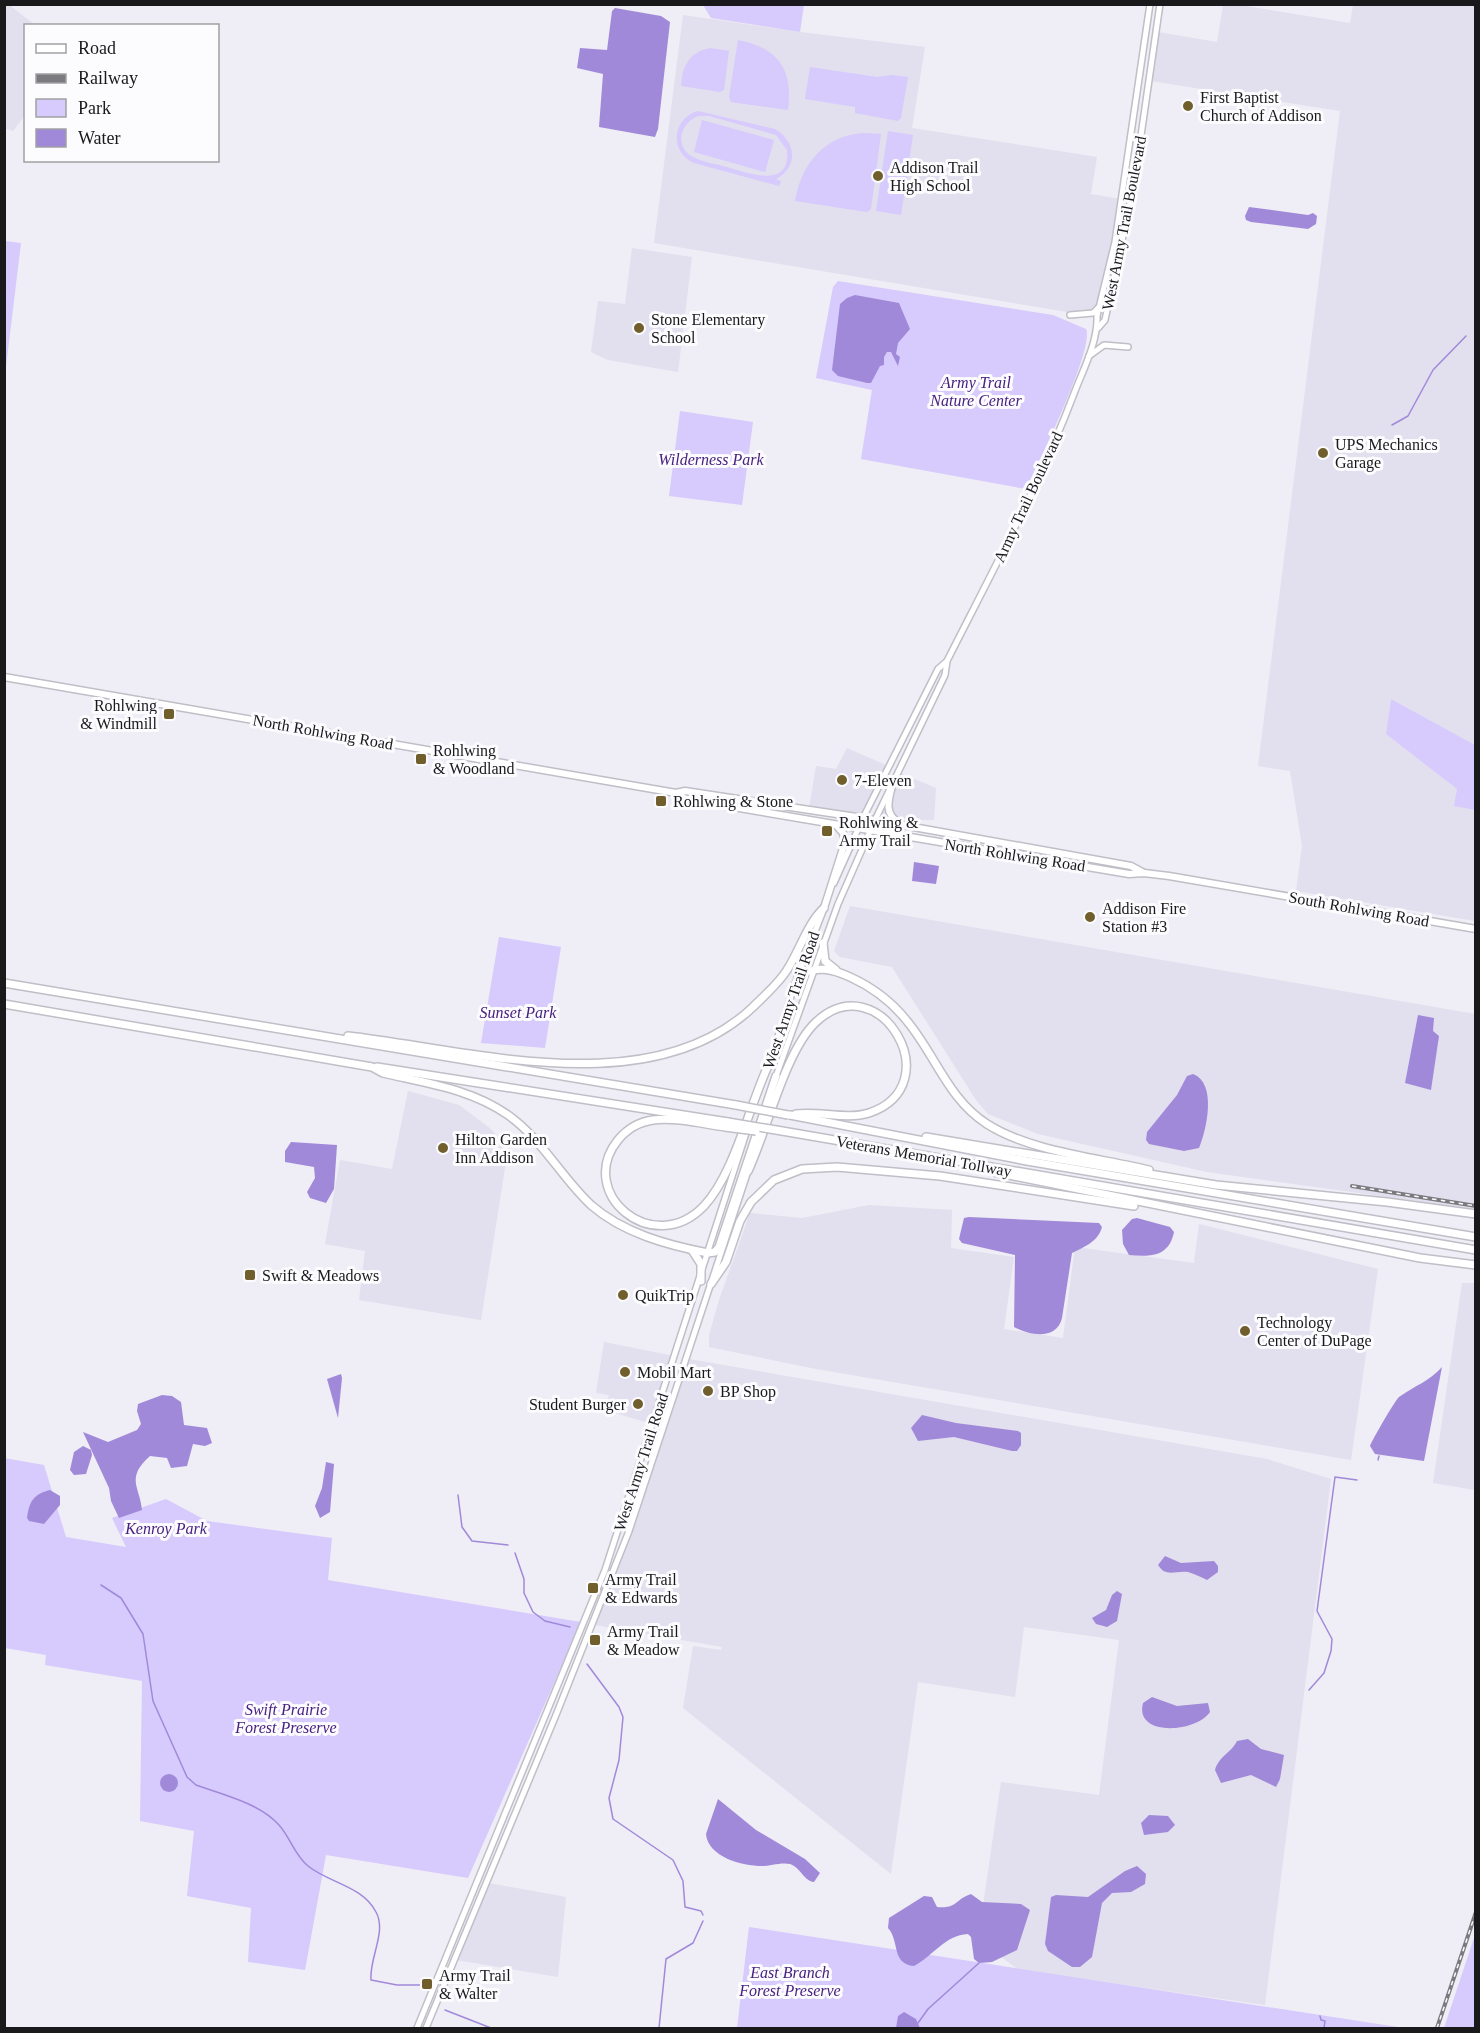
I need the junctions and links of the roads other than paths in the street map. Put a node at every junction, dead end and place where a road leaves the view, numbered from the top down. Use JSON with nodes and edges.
{"nodes":[{"id":1,"x":1150,"y":4,"type":"edge"},
{"id":2,"x":1160,"y":4,"type":"edge"},
{"id":3,"x":1148,"y":20,"type":"junction"},
{"id":4,"x":1158,"y":21,"type":"junction"},
{"id":5,"x":1146,"y":39,"type":"junction"},
{"id":6,"x":1156,"y":40,"type":"junction"},
{"id":7,"x":1115,"y":242,"type":"junction"},
{"id":8,"x":1122,"y":244,"type":"junction"},
{"id":9,"x":1100,"y":306,"type":"junction"},
{"id":10,"x":1071,"y":315,"type":"dead end"},
{"id":11,"x":1098,"y":328,"type":"junction"},
{"id":12,"x":1128,"y":347,"type":"dead end"},
{"id":13,"x":1088,"y":357,"type":"junction"},
{"id":14,"x":947,"y":661,"type":"junction"},
{"id":15,"x":4,"y":677,"type":"edge"},
{"id":16,"x":892,"y":786,"type":"junction"},
{"id":17,"x":676,"y":792,"type":"junction"},
{"id":18,"x":863,"y":818,"type":"junction"},
{"id":19,"x":875,"y":820,"type":"junction"},
{"id":20,"x":836,"y":824,"type":"junction"},
{"id":21,"x":906,"y":826,"type":"junction"},
{"id":22,"x":858,"y":829,"type":"junction"},
{"id":23,"x":870,"y":831,"type":"junction"},
{"id":24,"x":1144,"y":873,"type":"junction"},
{"id":25,"x":1243,"y":888,"type":"joint"},
{"id":26,"x":824,"y":908,"type":"junction"},
{"id":27,"x":1476,"y":929,"type":"edge"},
{"id":28,"x":823,"y":943,"type":"junction"},
{"id":29,"x":814,"y":968,"type":"junction"},
{"id":30,"x":841,"y":973,"type":"junction"},
{"id":31,"x":798,"y":975,"type":"junction"},
{"id":32,"x":4,"y":983,"type":"edge"},
{"id":33,"x":4,"y":1004,"type":"edge"},
{"id":34,"x":254,"y":1024,"type":"junction"},
{"id":35,"x":372,"y":1066,"type":"junction"},
{"id":36,"x":768,"y":1066,"type":"junction"},
{"id":37,"x":776,"y":1076,"type":"junction"},
{"id":38,"x":789,"y":1115,"type":"junction"},
{"id":39,"x":831,"y":1122,"type":"junction"},
{"id":40,"x":727,"y":1124,"type":"junction"},
{"id":41,"x":918,"y":1155,"type":"junction"},
{"id":42,"x":748,"y":1171,"type":"junction"},
{"id":43,"x":1216,"y":1185,"type":"junction"},
{"id":44,"x":1191,"y":1213,"type":"junction"},
{"id":45,"x":1476,"y":1214,"type":"edge"},
{"id":46,"x":1476,"y":1237,"type":"edge"},
{"id":47,"x":692,"y":1250,"type":"junction"},
{"id":48,"x":1476,"y":1250,"type":"edge"},
{"id":49,"x":708,"y":1253,"type":"junction"},
{"id":50,"x":1476,"y":1264,"type":"edge"},
{"id":51,"x":701,"y":1281,"type":"junction"},
{"id":52,"x":711,"y":1284,"type":"junction"},
{"id":53,"x":429,"y":1999,"type":"junction"},
{"id":54,"x":433,"y":2010,"type":"junction"},
{"id":55,"x":417,"y":2028,"type":"edge"},
{"id":56,"x":426,"y":2028,"type":"edge"}],
"edges":[{"from":1,"to":3,"type":"main road","name":"West Army Trail Boulevard"},
{"from":2,"to":4,"type":"main road","name":"West Army Trail Boulevard"},
{"from":3,"to":4,"type":"main road"},
{"from":3,"to":5,"type":"main road","name":"West Army Trail Boulevard"},
{"from":4,"to":6,"type":"main road","name":"West Army Trail Boulevard"},
{"from":5,"to":6,"type":"main road"},
{"from":5,"to":7,"type":"main road","name":"West Army Trail Boulevard"},
{"from":6,"to":8,"type":"main road","name":"West Army Trail Boulevard"},
{"from":7,"to":8,"type":"main road"},
{"from":7,"to":9,"type":"main road","name":"West Army Trail Boulevard"},
{"from":8,"to":11,"type":"main road","name":"West Army Trail Boulevard"},
{"from":9,"to":10,"type":"main road"},
{"from":9,"to":11,"type":"main road","name":"West Army Trail Boulevard"},
{"from":11,"to":13,"type":"main road","name":"Army Trail Boulevard"},
{"from":12,"to":13,"type":"main road"},
{"from":13,"to":14,"type":"main road","name":"Army Trail Boulevard"},
{"from":14,"to":16,"type":"main road","name":"Army Trail Boulevard"},
{"from":14,"to":18,"type":"main road","name":"Army Trail Boulevard"},
{"from":15,"to":17,"type":"main road","name":"North Rohlwing Road"},
{"from":16,"to":19,"type":"main road"},
{"from":16,"to":21,"type":"main road"},
{"from":17,"to":18,"type":"main road","name":"North Rohlwing Road"},
{"from":17,"to":20,"type":"main road","name":"North Rohlwing Road"},
{"from":18,"to":19,"type":"main road","name":"North Rohlwing Road"},
{"from":18,"to":22,"type":"main road","name":"West Army Trail Road"},
{"from":19,"to":21,"type":"main road","name":"North Rohlwing Road"},
{"from":19,"to":23,"type":"main road","name":"West Army Trail Road"},
{"from":20,"to":22,"type":"main road","name":"North Rohlwing Road"},
{"from":20,"to":26,"type":"main road"},
{"from":21,"to":24,"type":"main road","name":"North Rohlwing Road"},
{"from":22,"to":23,"type":"main road","name":"North Rohlwing Road"},
{"from":22,"to":26,"type":"main road","name":"West Army Trail Road"},
{"from":23,"to":24,"type":"main road","name":"North Rohlwing Road"},
{"from":23,"to":28,"type":"main road","name":"West Army Trail Road"},
{"from":24,"to":25,"type":"main road","name":"North Rohlwing Road"},
{"from":25,"to":27,"type":"main road","name":"South Rohlwing Road"},
{"from":26,"to":31,"type":"main road","name":"West Army Trail Road"},
{"from":26,"to":34,"type":"highway"},
{"from":28,"to":29,"type":"main road","name":"West Army Trail Road"},
{"from":28,"to":30,"type":"highway"},
{"from":29,"to":30,"type":"highway"},
{"from":29,"to":31,"type":"highway"},
{"from":29,"to":37,"type":"main road","name":"West Army Trail Road"},
{"from":30,"to":43,"type":"highway"},
{"from":31,"to":36,"type":"main road","name":"West Army Trail Road"},
{"from":32,"to":34,"type":"highway"},
{"from":33,"to":35,"type":"highway"},
{"from":34,"to":38,"type":"highway","bridge":true},
{"from":35,"to":40,"type":"highway","name":"Veterans Memorial Tollway"},
{"from":35,"to":47,"type":"highway"},
{"from":36,"to":40,"type":"highway"},
{"from":36,"to":49,"type":"main road","name":"West Army Trail Road"},
{"from":37,"to":42,"type":"main road","name":"West Army Trail Road"},
{"from":37,"to":49,"type":"highway"},
{"from":38,"to":39,"type":"highway","name":"Veterans Memorial Tollway"},
{"from":38,"to":42,"type":"highway"},
{"from":39,"to":43,"type":"highway"},
{"from":39,"to":46,"type":"highway","name":"Veterans Memorial Tollway"},
{"from":40,"to":41,"type":"highway","name":"Veterans Memorial Tollway","bridge":true},
{"from":41,"to":44,"type":"highway"},
{"from":41,"to":48,"type":"highway","name":"Veterans Memorial Tollway"},
{"from":42,"to":52,"type":"main road","name":"West Army Trail Road"},
{"from":43,"to":45,"type":"highway"},
{"from":44,"to":50,"type":"highway"},
{"from":44,"to":52,"type":"highway"},
{"from":47,"to":49,"type":"highway"},
{"from":47,"to":51,"type":"highway"},
{"from":49,"to":51,"type":"main road","name":"West Army Trail Road"},
{"from":51,"to":53,"type":"main road","name":"West Army Trail Road"},
{"from":52,"to":54,"type":"main road","name":"West Army Trail Road"},
{"from":53,"to":54,"type":"main road"},
{"from":53,"to":55,"type":"main road","name":"West Army Trail Road"},
{"from":54,"to":56,"type":"main road","name":"West Army Trail Road"}]}
